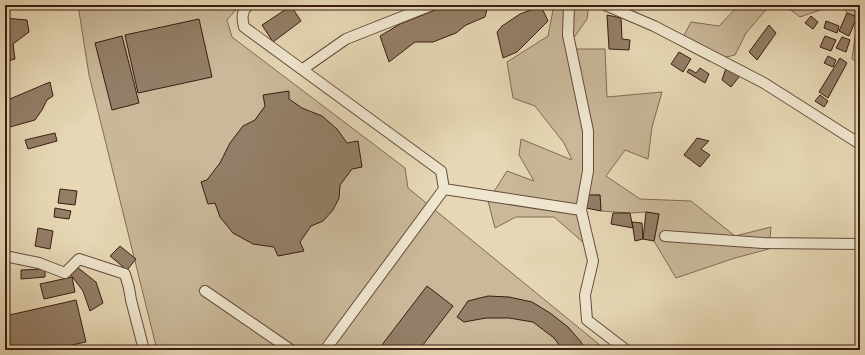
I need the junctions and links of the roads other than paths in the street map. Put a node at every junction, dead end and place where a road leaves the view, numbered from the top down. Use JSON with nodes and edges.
{"nodes":[{"id":1,"x":248,"y":5,"type":"edge"},
{"id":2,"x":432,"y":5,"type":"edge"},
{"id":3,"x":569,"y":5,"type":"edge"},
{"id":4,"x":605,"y":5,"type":"edge"},
{"id":5,"x":303,"y":69,"type":"junction"},
{"id":6,"x":860,"y":144,"type":"edge"},
{"id":7,"x":444,"y":188,"type":"junction"},
{"id":8,"x":581,"y":210,"type":"junction"},
{"id":9,"x":665,"y":236,"type":"dead end"},
{"id":10,"x":860,"y":244,"type":"edge"},
{"id":11,"x":5,"y":256,"type":"edge"},
{"id":12,"x":205,"y":291,"type":"dead end"},
{"id":13,"x":144,"y":350,"type":"edge"},
{"id":14,"x":291,"y":350,"type":"edge"},
{"id":15,"x":325,"y":350,"type":"edge"},
{"id":16,"x":626,"y":350,"type":"edge"}],
"edges":[{"from":1,"to":5,"type":"street"},
{"from":2,"to":5,"type":"street"},
{"from":3,"to":8,"type":"street"},
{"from":4,"to":6,"type":"street"},
{"from":5,"to":7,"type":"street"},
{"from":7,"to":8,"type":"street"},
{"from":7,"to":15,"type":"street"},
{"from":8,"to":16,"type":"street"},
{"from":9,"to":10,"type":"street"},
{"from":11,"to":13,"type":"street"},
{"from":12,"to":14,"type":"street"}]}
